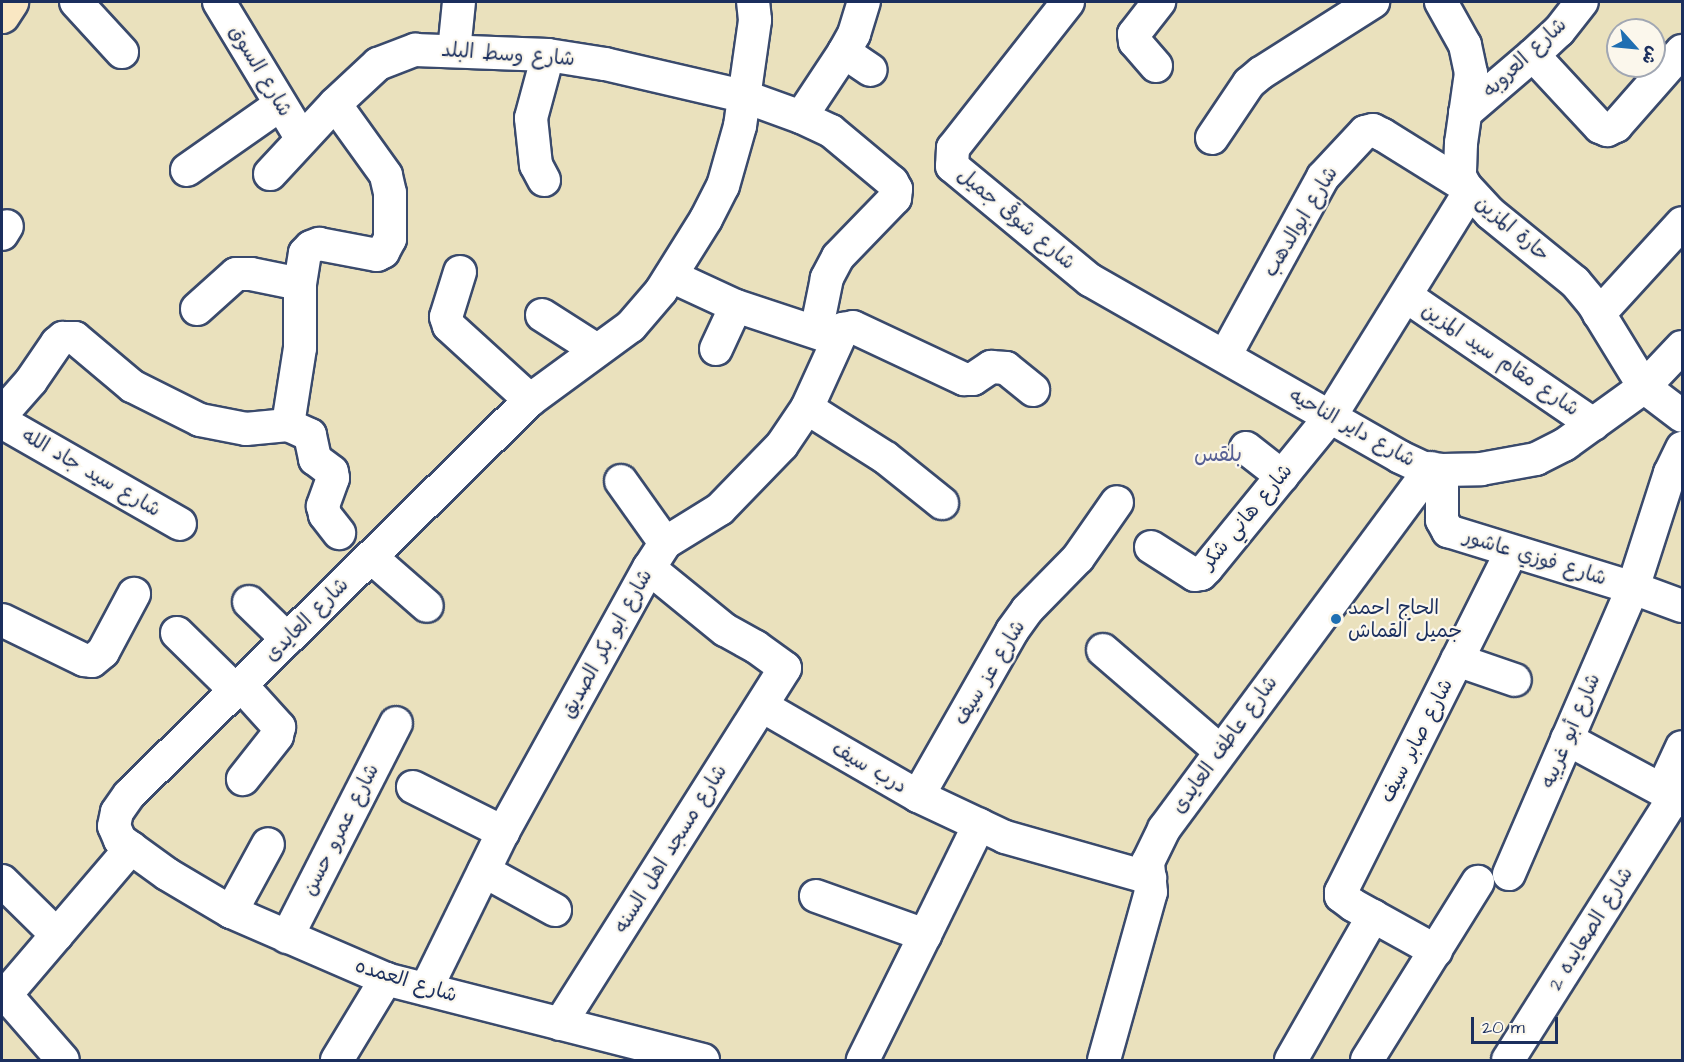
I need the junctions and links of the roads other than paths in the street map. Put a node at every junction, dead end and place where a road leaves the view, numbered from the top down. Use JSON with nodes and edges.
{"nodes":[{"id":1,"x":11,"y":2,"type":"edge"},
{"id":2,"x":76,"y":2,"type":"edge"},
{"id":3,"x":219,"y":2,"type":"edge"},
{"id":4,"x":459,"y":2,"type":"edge"},
{"id":5,"x":753,"y":2,"type":"edge"},
{"id":6,"x":864,"y":2,"type":"edge"},
{"id":7,"x":1068,"y":2,"type":"edge"},
{"id":8,"x":1159,"y":2,"type":"edge"},
{"id":9,"x":1373,"y":2,"type":"edge"},
{"id":10,"x":1441,"y":2,"type":"edge"},
{"id":11,"x":1582,"y":2,"type":"edge"},
{"id":12,"x":2,"y":16,"type":"edge"},
{"id":13,"x":454,"y":51,"type":"junction"},
{"id":14,"x":1683,"y":51,"type":"edge"},
{"id":15,"x":122,"y":52,"type":"dead end"},
{"id":16,"x":844,"y":52,"type":"junction"},
{"id":17,"x":548,"y":55,"type":"junction"},
{"id":18,"x":1533,"y":55,"type":"junction"},
{"id":19,"x":1156,"y":66,"type":"dead end"},
{"id":20,"x":871,"y":70,"type":"dead end"},
{"id":21,"x":743,"y":96,"type":"junction"},
{"id":22,"x":335,"y":104,"type":"junction"},
{"id":23,"x":280,"y":105,"type":"junction"},
{"id":24,"x":1465,"y":113,"type":"junction"},
{"id":25,"x":801,"y":117,"type":"junction"},
{"id":26,"x":1212,"y":138,"type":"dead end"},
{"id":27,"x":302,"y":139,"type":"junction"},
{"id":28,"x":188,"y":171,"type":"dead end"},
{"id":29,"x":270,"y":174,"type":"dead end"},
{"id":30,"x":544,"y":180,"type":"dead end"},
{"id":31,"x":1467,"y":189,"type":"junction"},
{"id":32,"x":1683,"y":223,"type":"edge"},
{"id":33,"x":460,"y":272,"type":"dead end"},
{"id":34,"x":671,"y":276,"type":"junction"},
{"id":35,"x":300,"y":284,"type":"junction"},
{"id":36,"x":1406,"y":296,"type":"junction"},
{"id":37,"x":736,"y":306,"type":"junction"},
{"id":38,"x":197,"y":309,"type":"dead end"},
{"id":39,"x":1599,"y":314,"type":"junction"},
{"id":40,"x":542,"y":315,"type":"dead end"},
{"id":41,"x":826,"y":336,"type":"junction"},
{"id":42,"x":1683,"y":347,"type":"edge"},
{"id":43,"x":716,"y":349,"type":"dead end"},
{"id":44,"x":597,"y":350,"type":"junction"},
{"id":45,"x":1225,"y":356,"type":"junction"},
{"id":46,"x":1644,"y":387,"type":"junction"},
{"id":47,"x":1033,"y":390,"type":"dead end"},
{"id":48,"x":530,"y":400,"type":"junction"},
{"id":49,"x":807,"y":408,"type":"junction"},
{"id":50,"x":2,"y":414,"type":"edge"},
{"id":51,"x":1683,"y":416,"type":"edge"},
{"id":52,"x":1330,"y":417,"type":"junction"},
{"id":53,"x":2,"y":422,"type":"edge"},
{"id":54,"x":1593,"y":424,"type":"junction"},
{"id":55,"x":288,"y":425,"type":"junction"},
{"id":56,"x":1246,"y":448,"type":"dead end"},
{"id":57,"x":1683,"y":448,"type":"edge"},
{"id":58,"x":1436,"y":469,"type":"junction"},
{"id":59,"x":1282,"y":476,"type":"junction"},
{"id":60,"x":621,"y":481,"type":"dead end"},
{"id":61,"x":1117,"y":502,"type":"dead end"},
{"id":62,"x":942,"y":503,"type":"dead end"},
{"id":63,"x":180,"y":524,"type":"dead end"},
{"id":64,"x":339,"y":533,"type":"dead end"},
{"id":65,"x":1151,"y":547,"type":"dead end"},
{"id":66,"x":1511,"y":552,"type":"junction"},
{"id":67,"x":371,"y":556,"type":"junction"},
{"id":68,"x":657,"y":556,"type":"junction"},
{"id":69,"x":1633,"y":588,"type":"junction"},
{"id":70,"x":134,"y":594,"type":"dead end"},
{"id":71,"x":249,"y":602,"type":"dead end"},
{"id":72,"x":427,"y":606,"type":"dead end"},
{"id":73,"x":1683,"y":606,"type":"edge"},
{"id":74,"x":2,"y":620,"type":"edge"},
{"id":75,"x":177,"y":633,"type":"dead end"},
{"id":76,"x":287,"y":639,"type":"junction"},
{"id":77,"x":1103,"y":650,"type":"dead end"},
{"id":78,"x":1457,"y":660,"type":"junction"},
{"id":79,"x":1515,"y":680,"type":"dead end"},
{"id":80,"x":238,"y":687,"type":"junction"},
{"id":81,"x":762,"y":706,"type":"junction"},
{"id":82,"x":396,"y":723,"type":"dead end"},
{"id":83,"x":1567,"y":739,"type":"junction"},
{"id":84,"x":1683,"y":747,"type":"edge"},
{"id":85,"x":1220,"y":751,"type":"junction"},
{"id":86,"x":243,"y":779,"type":"dead end"},
{"id":87,"x":413,"y":787,"type":"dead end"},
{"id":88,"x":918,"y":796,"type":"junction"},
{"id":89,"x":1673,"y":796,"type":"edge"},
{"id":90,"x":979,"y":825,"type":"junction"},
{"id":91,"x":503,"y":832,"type":"junction"},
{"id":92,"x":268,"y":844,"type":"dead end"},
{"id":93,"x":131,"y":848,"type":"junction"},
{"id":94,"x":484,"y":871,"type":"junction"},
{"id":95,"x":1509,"y":874,"type":"dead end"},
{"id":96,"x":1150,"y":878,"type":"junction"},
{"id":97,"x":2,"y":881,"type":"edge"},
{"id":98,"x":1478,"y":882,"type":"dead end"},
{"id":99,"x":816,"y":896,"type":"dead end"},
{"id":100,"x":555,"y":910,"type":"dead end"},
{"id":101,"x":231,"y":912,"type":"junction"},
{"id":102,"x":1373,"y":916,"type":"junction"},
{"id":103,"x":57,"y":935,"type":"junction"},
{"id":104,"x":925,"y":935,"type":"junction"},
{"id":105,"x":287,"y":938,"type":"junction"},
{"id":106,"x":1436,"y":951,"type":"junction"},
{"id":107,"x":386,"y":979,"type":"junction"},
{"id":108,"x":426,"y":989,"type":"junction"},
{"id":109,"x":4,"y":997,"type":"edge"},
{"id":110,"x":560,"y":1024,"type":"junction"},
{"id":111,"x":653,"y":1054,"type":"edge"},
{"id":112,"x":63,"y":1060,"type":"edge"},
{"id":113,"x":338,"y":1060,"type":"edge"},
{"id":114,"x":703,"y":1060,"type":"edge"},
{"id":115,"x":863,"y":1060,"type":"edge"},
{"id":116,"x":1104,"y":1060,"type":"edge"},
{"id":117,"x":1290,"y":1060,"type":"edge"},
{"id":118,"x":1367,"y":1060,"type":"edge"},
{"id":119,"x":1508,"y":1060,"type":"edge"}],
"edges":[{"from":1,"to":12,"type":"main road"},
{"from":2,"to":15,"type":"street"},
{"from":3,"to":23,"type":"street","name":"شارع السوق"},
{"from":4,"to":13,"type":"street"},
{"from":5,"to":21,"type":"street","name":"شارع العايدى"},
{"from":6,"to":16,"type":"street"},
{"from":7,"to":45,"type":"street","name":"شارع شوقى جميل"},
{"from":8,"to":19,"type":"street"},
{"from":9,"to":26,"type":"street"},
{"from":10,"to":24,"type":"street","name":"حارة المزين"},
{"from":11,"to":18,"type":"street","name":"شارع العروبه"},
{"from":13,"to":17,"type":"street","name":"شارع وسط البلد"},
{"from":13,"to":22,"type":"street","name":"شارع وسط البلد"},
{"from":14,"to":18,"type":"street"},
{"from":16,"to":20,"type":"street"},
{"from":16,"to":25,"type":"street"},
{"from":17,"to":21,"type":"street","name":"شارع وسط البلد"},
{"from":17,"to":30,"type":"street"},
{"from":18,"to":24,"type":"street","name":"شارع العروبه"},
{"from":21,"to":25,"type":"street","name":"شارع وسط البلد"},
{"from":21,"to":34,"type":"street","name":"شارع العايدى"},
{"from":22,"to":27,"type":"street","name":"شارع وسط البلد"},
{"from":22,"to":35,"type":"street"},
{"from":23,"to":27,"type":"street","name":"شارع السوق"},
{"from":23,"to":28,"type":"street"},
{"from":24,"to":31,"type":"street","name":"حارة المزين"},
{"from":25,"to":41,"type":"street","name":"شارع ابو بكر الصديق"},
{"from":27,"to":29,"type":"street","name":"شارع وسط البلد"},
{"from":31,"to":36,"type":"street","name":"شارع مقام سيد المزين"},
{"from":31,"to":39,"type":"street","name":"حارة المزين"},
{"from":31,"to":45,"type":"street","name":"شارع ابوالدهب"},
{"from":32,"to":39,"type":"street"},
{"from":33,"to":48,"type":"street"},
{"from":34,"to":37,"type":"street"},
{"from":34,"to":44,"type":"street","name":"شارع العايدى"},
{"from":35,"to":38,"type":"street"},
{"from":35,"to":55,"type":"street"},
{"from":36,"to":52,"type":"street","name":"شارع مقام سيد المزين"},
{"from":36,"to":54,"type":"street","name":"شارع مقام سيد المزين"},
{"from":37,"to":41,"type":"street"},
{"from":37,"to":43,"type":"street"},
{"from":39,"to":46,"type":"street","name":"حارة المزين"},
{"from":40,"to":44,"type":"street"},
{"from":41,"to":47,"type":"street"},
{"from":41,"to":49,"type":"street","name":"شارع ابو بكر الصديق"},
{"from":42,"to":46,"type":"street","name":"شارع داير الناحيه"},
{"from":44,"to":48,"type":"street","name":"شارع العايدى"},
{"from":45,"to":52,"type":"street","name":"شارع داير الناحيه"},
{"from":46,"to":51,"type":"street","name":"حارة المزين"},
{"from":46,"to":54,"type":"street","name":"شارع داير الناحيه"},
{"from":48,"to":67,"type":"street","name":"شارع العايدى"},
{"from":49,"to":62,"type":"street"},
{"from":49,"to":68,"type":"street","name":"شارع ابو بكر الصديق"},
{"from":50,"to":55,"type":"street"},
{"from":52,"to":58,"type":"street","name":"شارع داير الناحيه"},
{"from":52,"to":59,"type":"street","name":"شارع هاني شكر"},
{"from":53,"to":63,"type":"street","name":"شارع سيد جاد الله"},
{"from":54,"to":58,"type":"street","name":"شارع داير الناحيه"},
{"from":55,"to":64,"type":"street"},
{"from":56,"to":59,"type":"street"},
{"from":57,"to":69,"type":"street","name":"شارع أبو غريبه"},
{"from":58,"to":66,"type":"street","name":"شارع فوزي عاشور"},
{"from":58,"to":85,"type":"street","name":"شارع عاطف العايدى"},
{"from":59,"to":65,"type":"street","name":"شارع هاني شكر"},
{"from":60,"to":68,"type":"street"},
{"from":61,"to":88,"type":"street","name":"شارع عز سيف"},
{"from":66,"to":69,"type":"street","name":"شارع فوزي عاشور"},
{"from":66,"to":78,"type":"street","name":"شارع صابر سيف"},
{"from":67,"to":72,"type":"street"},
{"from":67,"to":76,"type":"street","name":"شارع العايدى"},
{"from":68,"to":81,"type":"street","name":"شارع مسجد اهل السنه"},
{"from":68,"to":91,"type":"street","name":"شارع ابو بكر الصديق"},
{"from":69,"to":73,"type":"street","name":"شارع فوزي عاشور"},
{"from":69,"to":83,"type":"street","name":"شارع أبو غريبه"},
{"from":70,"to":74,"type":"street"},
{"from":71,"to":76,"type":"street"},
{"from":75,"to":80,"type":"street"},
{"from":76,"to":80,"type":"street","name":"شارع العايدى"},
{"from":77,"to":85,"type":"street"},
{"from":78,"to":79,"type":"street"},
{"from":78,"to":102,"type":"street","name":"شارع صابر سيف"},
{"from":80,"to":86,"type":"street"},
{"from":80,"to":93,"type":"street","name":"شارع العايدى"},
{"from":81,"to":88,"type":"street","name":"درب سيف"},
{"from":81,"to":110,"type":"street","name":"شارع مسجد اهل السنه"},
{"from":82,"to":105,"type":"street","name":"شارع عمرو حسن"},
{"from":83,"to":89,"type":"street"},
{"from":83,"to":95,"type":"street","name":"شارع أبو غريبه"},
{"from":84,"to":89,"type":"street","name":"شارع الصعايده 2"},
{"from":85,"to":96,"type":"street","name":"شارع عاطف العايدى"},
{"from":87,"to":91,"type":"street"},
{"from":88,"to":90,"type":"street","name":"درب سيف"},
{"from":89,"to":119,"type":"street","name":"شارع الصعايده 2"},
{"from":90,"to":96,"type":"street","name":"درب سيف"},
{"from":90,"to":104,"type":"street"},
{"from":91,"to":94,"type":"street","name":"شارع ابو بكر الصديق"},
{"from":92,"to":101,"type":"street"},
{"from":93,"to":101,"type":"street","name":"شارع العمده"},
{"from":93,"to":103,"type":"street"},
{"from":94,"to":100,"type":"street"},
{"from":94,"to":108,"type":"street","name":"شارع ابو بكر الصديق"},
{"from":96,"to":116,"type":"street","name":"شارع عاطف العايدى"},
{"from":97,"to":103,"type":"street"},
{"from":98,"to":106,"type":"street"},
{"from":99,"to":104,"type":"street"},
{"from":101,"to":105,"type":"street","name":"شارع العمده"},
{"from":102,"to":106,"type":"street","name":"شارع صابر سيف"},
{"from":102,"to":117,"type":"street"},
{"from":103,"to":109,"type":"street"},
{"from":104,"to":115,"type":"street"},
{"from":105,"to":107,"type":"street","name":"شارع العمده"},
{"from":106,"to":118,"type":"street"},
{"from":107,"to":108,"type":"street","name":"شارع العمده"},
{"from":107,"to":113,"type":"street"},
{"from":108,"to":110,"type":"street","name":"شارع العمده"},
{"from":109,"to":112,"type":"street"},
{"from":110,"to":111,"type":"street","name":"شارع العمده"},
{"from":111,"to":114,"type":"street","name":"شارع العمده"}]}
